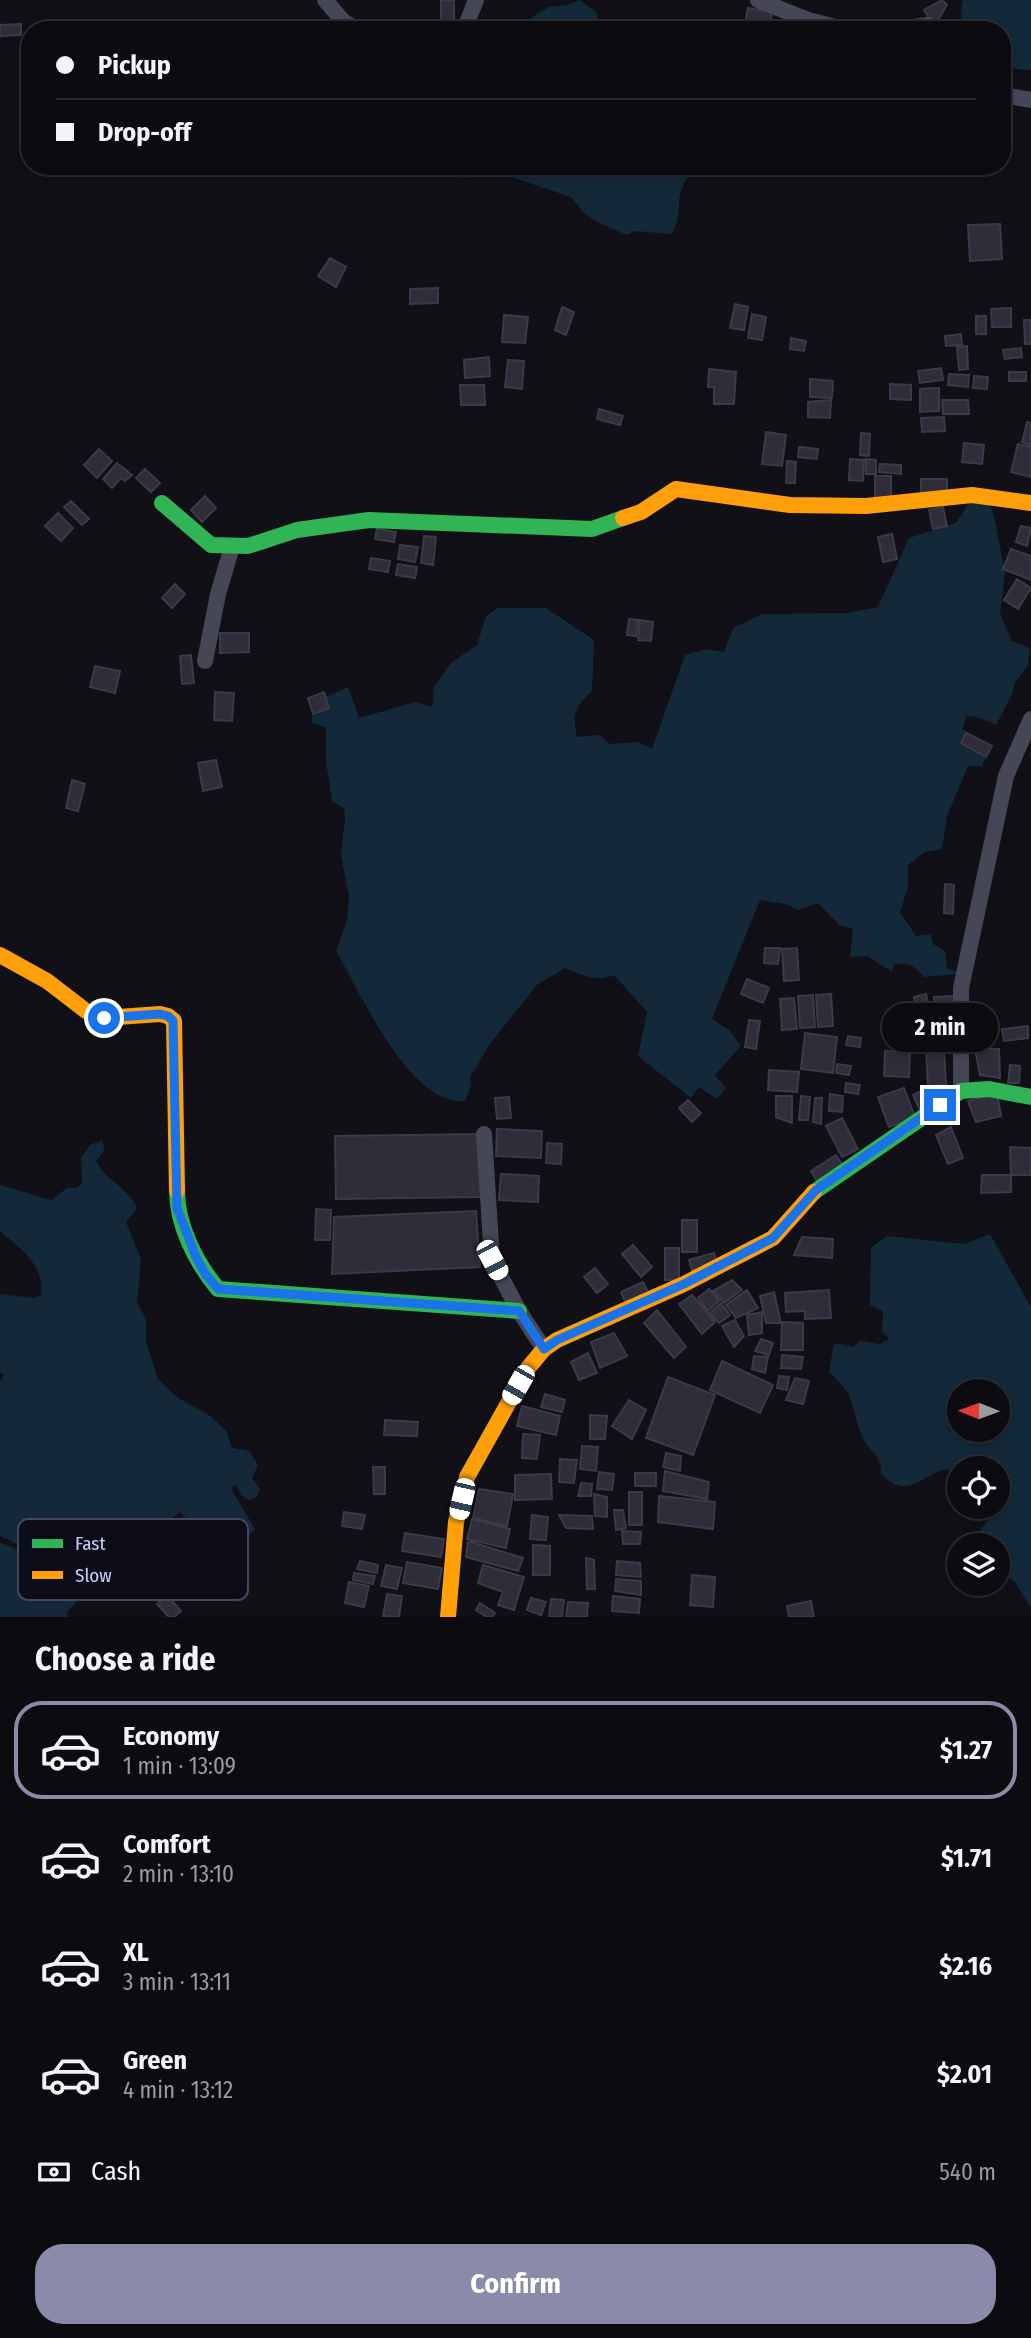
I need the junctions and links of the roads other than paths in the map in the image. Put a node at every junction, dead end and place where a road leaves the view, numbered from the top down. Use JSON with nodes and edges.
{"nodes":[{"id":1,"x":325,"y":0,"type":"edge"},
{"id":2,"x":476,"y":0,"type":"edge"},
{"id":3,"x":758,"y":0,"type":"edge"},
{"id":4,"x":343,"y":21,"type":"edge"},
{"id":5,"x":468,"y":21,"type":"edge"},
{"id":6,"x":812,"y":21,"type":"edge"},
{"id":7,"x":1011,"y":96,"type":"edge"},
{"id":8,"x":1031,"y":100,"type":"edge"},
{"id":9,"x":162,"y":503,"type":"dead end"},
{"id":10,"x":1031,"y":503,"type":"edge"},
{"id":11,"x":232,"y":547,"type":"junction"},
{"id":12,"x":205,"y":661,"type":"dead end"},
{"id":13,"x":1031,"y":719,"type":"edge"},
{"id":14,"x":0,"y":955,"type":"edge"},
{"id":15,"x":961,"y":1091,"type":"junction"},
{"id":16,"x":1031,"y":1097,"type":"edge"},
{"id":17,"x":484,"y":1134,"type":"dead end"},
{"id":18,"x":519,"y":1311,"type":"junction"},
{"id":19,"x":544,"y":1349,"type":"junction"},
{"id":20,"x":448,"y":1617,"type":"edge"}],
"edges":[{"from":1,"to":4,"type":"street"},
{"from":2,"to":5,"type":"street"},
{"from":3,"to":6,"type":"street"},
{"from":7,"to":8,"type":"street"},
{"from":9,"to":11,"type":"street"},
{"from":10,"to":11,"type":"street"},
{"from":11,"to":12,"type":"street"},
{"from":13,"to":15,"type":"street"},
{"from":14,"to":18,"type":"street"},
{"from":15,"to":16,"type":"street"},
{"from":15,"to":19,"type":"street"},
{"from":17,"to":18,"type":"street"},
{"from":18,"to":19,"type":"street"},
{"from":19,"to":20,"type":"street"}]}
